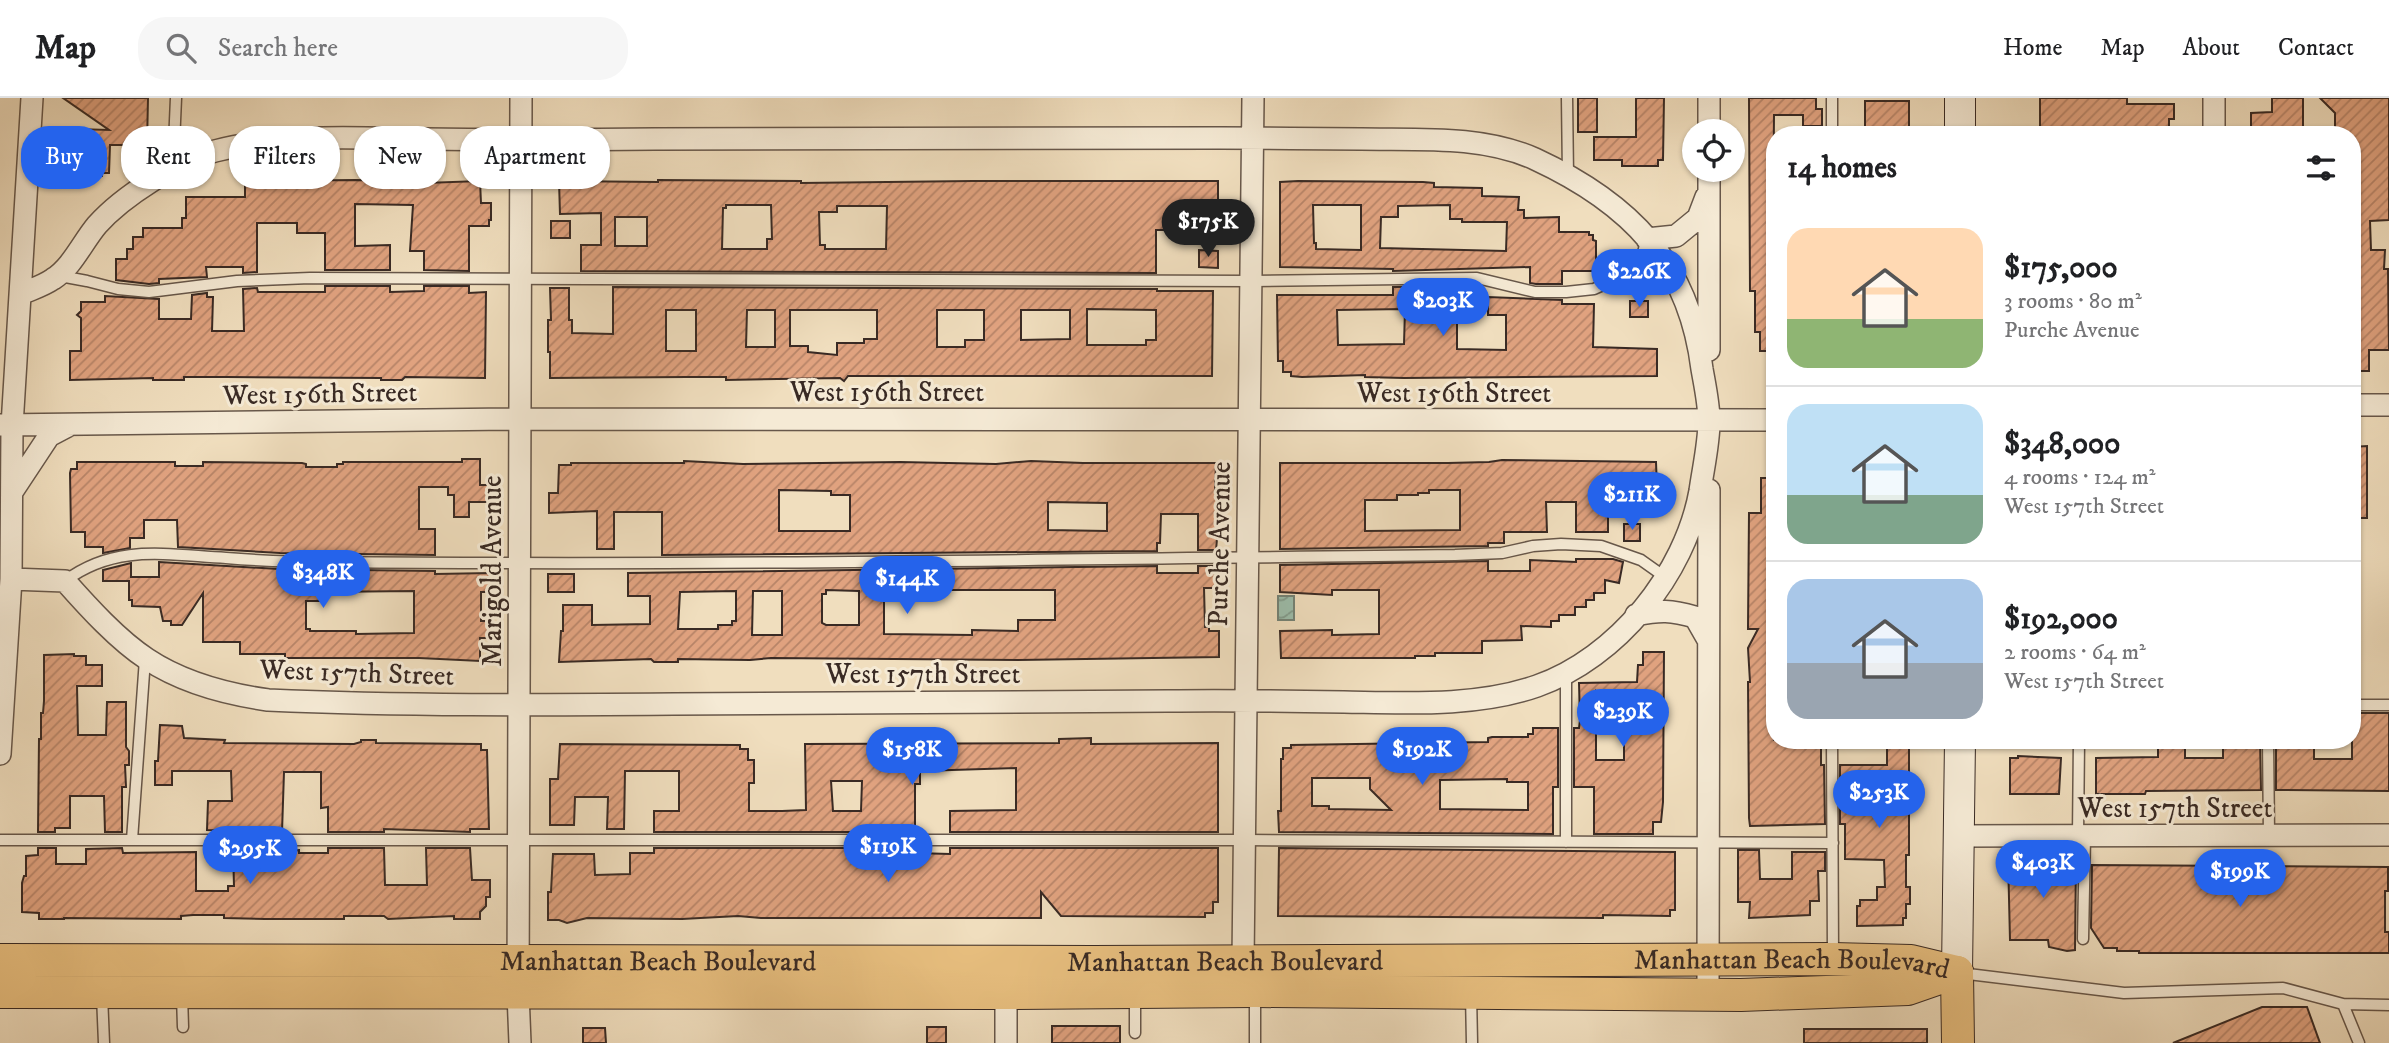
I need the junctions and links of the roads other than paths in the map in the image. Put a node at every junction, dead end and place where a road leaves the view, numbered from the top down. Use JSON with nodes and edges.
{"nodes":[{"id":1,"x":32,"y":98,"type":"edge"},
{"id":2,"x":176,"y":98,"type":"edge"},
{"id":3,"x":521,"y":98,"type":"edge"},
{"id":4,"x":1253,"y":98,"type":"edge"},
{"id":5,"x":1567,"y":98,"type":"edge"},
{"id":6,"x":1709,"y":98,"type":"edge"},
{"id":7,"x":1832,"y":98,"type":"edge"},
{"id":8,"x":1960,"y":98,"type":"edge"},
{"id":9,"x":2214,"y":98,"type":"edge"},
{"id":10,"x":1709,"y":119,"type":"edge"},
{"id":11,"x":175,"y":126,"type":"edge"},
{"id":12,"x":521,"y":126,"type":"edge"},
{"id":13,"x":1832,"y":126,"type":"edge"},
{"id":14,"x":1960,"y":126,"type":"edge"},
{"id":15,"x":2214,"y":126,"type":"edge"},
{"id":16,"x":1252,"y":138,"type":"junction"},
{"id":17,"x":460,"y":139,"type":"edge"},
{"id":18,"x":610,"y":140,"type":"edge"},
{"id":19,"x":215,"y":151,"type":"edge"},
{"id":20,"x":1568,"y":178,"type":"junction"},
{"id":21,"x":1708,"y":182,"type":"edge"},
{"id":22,"x":1709,"y":182,"type":"edge"},
{"id":23,"x":142,"y":189,"type":"edge"},
{"id":24,"x":521,"y":189,"type":"edge"},
{"id":25,"x":1647,"y":239,"type":"junction"},
{"id":26,"x":60,"y":276,"type":"junction"},
{"id":27,"x":520,"y":278,"type":"junction"},
{"id":28,"x":1251,"y":281,"type":"junction"},
{"id":29,"x":21,"y":294,"type":"junction"},
{"id":30,"x":18,"y":345,"type":"junction"},
{"id":31,"x":0,"y":364,"type":"edge"},
{"id":32,"x":2361,"y":405,"type":"edge"},
{"id":33,"x":2389,"y":405,"type":"edge"},
{"id":34,"x":520,"y":419,"type":"junction"},
{"id":35,"x":1766,"y":420,"type":"edge"},
{"id":36,"x":1249,"y":421,"type":"junction"},
{"id":37,"x":1709,"y":421,"type":"junction"},
{"id":38,"x":69,"y":425,"type":"junction"},
{"id":39,"x":6,"y":426,"type":"edge"},
{"id":40,"x":6,"y":494,"type":"edge"},
{"id":41,"x":1248,"y":557,"type":"junction"},
{"id":42,"x":520,"y":564,"type":"junction"},
{"id":43,"x":1665,"y":577,"type":"junction"},
{"id":44,"x":11,"y":579,"type":"junction"},
{"id":45,"x":65,"y":582,"type":"junction"},
{"id":46,"x":1636,"y":615,"type":"junction"},
{"id":47,"x":1707,"y":640,"type":"junction"},
{"id":48,"x":145,"y":659,"type":"junction"},
{"id":49,"x":1566,"y":674,"type":"junction"},
{"id":50,"x":1246,"y":700,"type":"junction"},
{"id":51,"x":520,"y":705,"type":"junction"},
{"id":52,"x":2361,"y":705,"type":"edge"},
{"id":53,"x":2389,"y":705,"type":"edge"},
{"id":54,"x":1832,"y":749,"type":"edge"},
{"id":55,"x":1960,"y":749,"type":"edge"},
{"id":56,"x":2079,"y":749,"type":"edge"},
{"id":57,"x":2268,"y":749,"type":"edge"},
{"id":58,"x":0,"y":754,"type":"edge"},
{"id":59,"x":2269,"y":835,"type":"junction"},
{"id":60,"x":2389,"y":835,"type":"edge"},
{"id":61,"x":1961,"y":836,"type":"junction"},
{"id":62,"x":2081,"y":836,"type":"junction"},
{"id":63,"x":132,"y":840,"type":"junction"},
{"id":64,"x":519,"y":840,"type":"junction"},
{"id":65,"x":1245,"y":840,"type":"junction"},
{"id":66,"x":0,"y":841,"type":"edge"},
{"id":67,"x":1566,"y":842,"type":"junction"},
{"id":68,"x":1707,"y":842,"type":"junction"},
{"id":69,"x":1833,"y":843,"type":"junction"},
{"id":70,"x":2084,"y":939,"type":"dead end"},
{"id":71,"x":1833,"y":959,"type":"junction"},
{"id":72,"x":0,"y":960,"type":"edge"},
{"id":73,"x":1707,"y":960,"type":"junction"},
{"id":74,"x":519,"y":961,"type":"junction"},
{"id":75,"x":1006,"y":962,"type":"junction"},
{"id":76,"x":1957,"y":972,"type":"junction"},
{"id":77,"x":1249,"y":981,"type":"junction"},
{"id":78,"x":0,"y":992,"type":"edge"},
{"id":79,"x":102,"y":992,"type":"junction"},
{"id":80,"x":1135,"y":992,"type":"junction"},
{"id":81,"x":1471,"y":992,"type":"junction"},
{"id":82,"x":182,"y":993,"type":"junction"},
{"id":83,"x":518,"y":993,"type":"junction"},
{"id":84,"x":1006,"y":993,"type":"junction"},
{"id":85,"x":1707,"y":993,"type":"junction"},
{"id":86,"x":2343,"y":1004,"type":"junction"},
{"id":87,"x":2389,"y":1005,"type":"edge"},
{"id":88,"x":183,"y":1027,"type":"dead end"},
{"id":89,"x":1135,"y":1033,"type":"dead end"},
{"id":90,"x":104,"y":1043,"type":"edge"},
{"id":91,"x":520,"y":1043,"type":"edge"},
{"id":92,"x":1006,"y":1043,"type":"edge"},
{"id":93,"x":1255,"y":1043,"type":"edge"},
{"id":94,"x":1472,"y":1043,"type":"edge"},
{"id":95,"x":1958,"y":1043,"type":"edge"},
{"id":96,"x":2360,"y":1043,"type":"edge"}],
"edges":[{"from":1,"to":29,"type":"street"},
{"from":2,"to":11,"type":"lane"},
{"from":3,"to":12,"type":"street","name":"Marigold Avenue"},
{"from":4,"to":16,"type":"street","name":"Purche Avenue"},
{"from":5,"to":20,"type":"lane"},
{"from":6,"to":10,"type":"street"},
{"from":7,"to":13,"type":"lane"},
{"from":8,"to":14,"type":"main road"},
{"from":9,"to":15,"type":"street"},
{"from":16,"to":18,"type":"street"},
{"from":16,"to":20,"type":"street"},
{"from":16,"to":28,"type":"street","name":"Purche Avenue"},
{"from":17,"to":19,"type":"street"},
{"from":20,"to":25,"type":"street"},
{"from":21,"to":25,"type":"street"},
{"from":22,"to":37,"type":"street"},
{"from":23,"to":26,"type":"street"},
{"from":24,"to":27,"type":"street","name":"Marigold Avenue"},
{"from":25,"to":28,"type":"lane"},
{"from":25,"to":37,"type":"street"},
{"from":26,"to":27,"type":"lane"},
{"from":26,"to":29,"type":"street"},
{"from":27,"to":28,"type":"lane"},
{"from":27,"to":34,"type":"street","name":"Marigold Avenue"},
{"from":28,"to":36,"type":"street","name":"Purche Avenue"},
{"from":29,"to":30,"type":"street"},
{"from":30,"to":31,"type":"street"},
{"from":30,"to":39,"type":"street"},
{"from":32,"to":33,"type":"street"},
{"from":34,"to":36,"type":"street","name":"West 156th Street"},
{"from":34,"to":38,"type":"street","name":"West 156th Street"},
{"from":34,"to":42,"type":"street","name":"Marigold Avenue"},
{"from":35,"to":37,"type":"street","name":"West 156th Street"},
{"from":36,"to":37,"type":"street","name":"West 156th Street"},
{"from":36,"to":41,"type":"street","name":"Purche Avenue"},
{"from":37,"to":43,"type":"street","name":"West 157th Street"},
{"from":37,"to":47,"type":"street"},
{"from":38,"to":39,"type":"street","name":"West 156th Street"},
{"from":38,"to":40,"type":"street"},
{"from":39,"to":40,"type":"street"},
{"from":40,"to":44,"type":"street"},
{"from":41,"to":42,"type":"lane"},
{"from":41,"to":43,"type":"lane"},
{"from":41,"to":50,"type":"street","name":"Purche Avenue"},
{"from":42,"to":45,"type":"lane"},
{"from":42,"to":51,"type":"street","name":"Marigold Avenue"},
{"from":43,"to":46,"type":"street","name":"West 157th Street"},
{"from":44,"to":45,"type":"street"},
{"from":44,"to":58,"type":"street"},
{"from":45,"to":48,"type":"street","name":"West 157th Street"},
{"from":46,"to":47,"type":"street"},
{"from":46,"to":49,"type":"street","name":"West 157th Street"},
{"from":47,"to":68,"type":"street"},
{"from":48,"to":51,"type":"street","name":"West 157th Street"},
{"from":48,"to":63,"type":"lane"},
{"from":49,"to":50,"type":"street","name":"West 157th Street"},
{"from":49,"to":67,"type":"lane"},
{"from":50,"to":51,"type":"street","name":"West 157th Street"},
{"from":50,"to":65,"type":"street","name":"Purche Avenue"},
{"from":51,"to":64,"type":"street","name":"Marigold Avenue"},
{"from":52,"to":53,"type":"lane"},
{"from":54,"to":69,"type":"lane"},
{"from":55,"to":61,"type":"main road"},
{"from":56,"to":62,"type":"lane"},
{"from":57,"to":59,"type":"lane"},
{"from":59,"to":60,"type":"street","name":"West 157th Street"},
{"from":59,"to":62,"type":"street","name":"West 157th Street"},
{"from":61,"to":62,"type":"street","name":"West 157th Street"},
{"from":61,"to":76,"type":"main road"},
{"from":62,"to":70,"type":"lane"},
{"from":63,"to":64,"type":"lane"},
{"from":63,"to":66,"type":"lane"},
{"from":64,"to":65,"type":"lane"},
{"from":64,"to":74,"type":"street","name":"Marigold Avenue"},
{"from":65,"to":67,"type":"lane"},
{"from":65,"to":77,"type":"street","name":"Purche Avenue"},
{"from":67,"to":68,"type":"lane"},
{"from":68,"to":69,"type":"lane"},
{"from":68,"to":73,"type":"street"},
{"from":69,"to":71,"type":"lane"},
{"from":71,"to":73,"type":"main road","name":"Manhattan Beach Boulevard"},
{"from":71,"to":76,"type":"main road","name":"Manhattan Beach Boulevard"},
{"from":72,"to":74,"type":"main road","name":"Manhattan Beach Boulevard"},
{"from":73,"to":77,"type":"main road","name":"Manhattan Beach Boulevard"},
{"from":73,"to":85,"type":"street"},
{"from":74,"to":75,"type":"main road","name":"Manhattan Beach Boulevard"},
{"from":74,"to":83,"type":"street","name":"Marigold Avenue"},
{"from":75,"to":77,"type":"main road","name":"Manhattan Beach Boulevard"},
{"from":75,"to":84,"type":"street"},
{"from":76,"to":85,"type":"main road","name":"Manhattan Beach Boulevard"},
{"from":76,"to":86,"type":"lane"},
{"from":76,"to":95,"type":"main road"},
{"from":77,"to":80,"type":"main road","name":"Manhattan Beach Boulevard"},
{"from":77,"to":81,"type":"main road","name":"Manhattan Beach Boulevard"},
{"from":77,"to":93,"type":"lane"},
{"from":78,"to":79,"type":"main road","name":"Manhattan Beach Boulevard"},
{"from":79,"to":82,"type":"main road","name":"Manhattan Beach Boulevard"},
{"from":79,"to":90,"type":"lane"},
{"from":80,"to":84,"type":"main road","name":"Manhattan Beach Boulevard"},
{"from":80,"to":89,"type":"lane"},
{"from":81,"to":85,"type":"main road","name":"Manhattan Beach Boulevard"},
{"from":81,"to":94,"type":"lane"},
{"from":82,"to":83,"type":"main road","name":"Manhattan Beach Boulevard"},
{"from":82,"to":88,"type":"lane"},
{"from":83,"to":84,"type":"main road","name":"Manhattan Beach Boulevard"},
{"from":83,"to":91,"type":"street","name":"Marigold Avenue"},
{"from":84,"to":92,"type":"street"},
{"from":86,"to":87,"type":"lane"},
{"from":86,"to":96,"type":"lane"}]}
